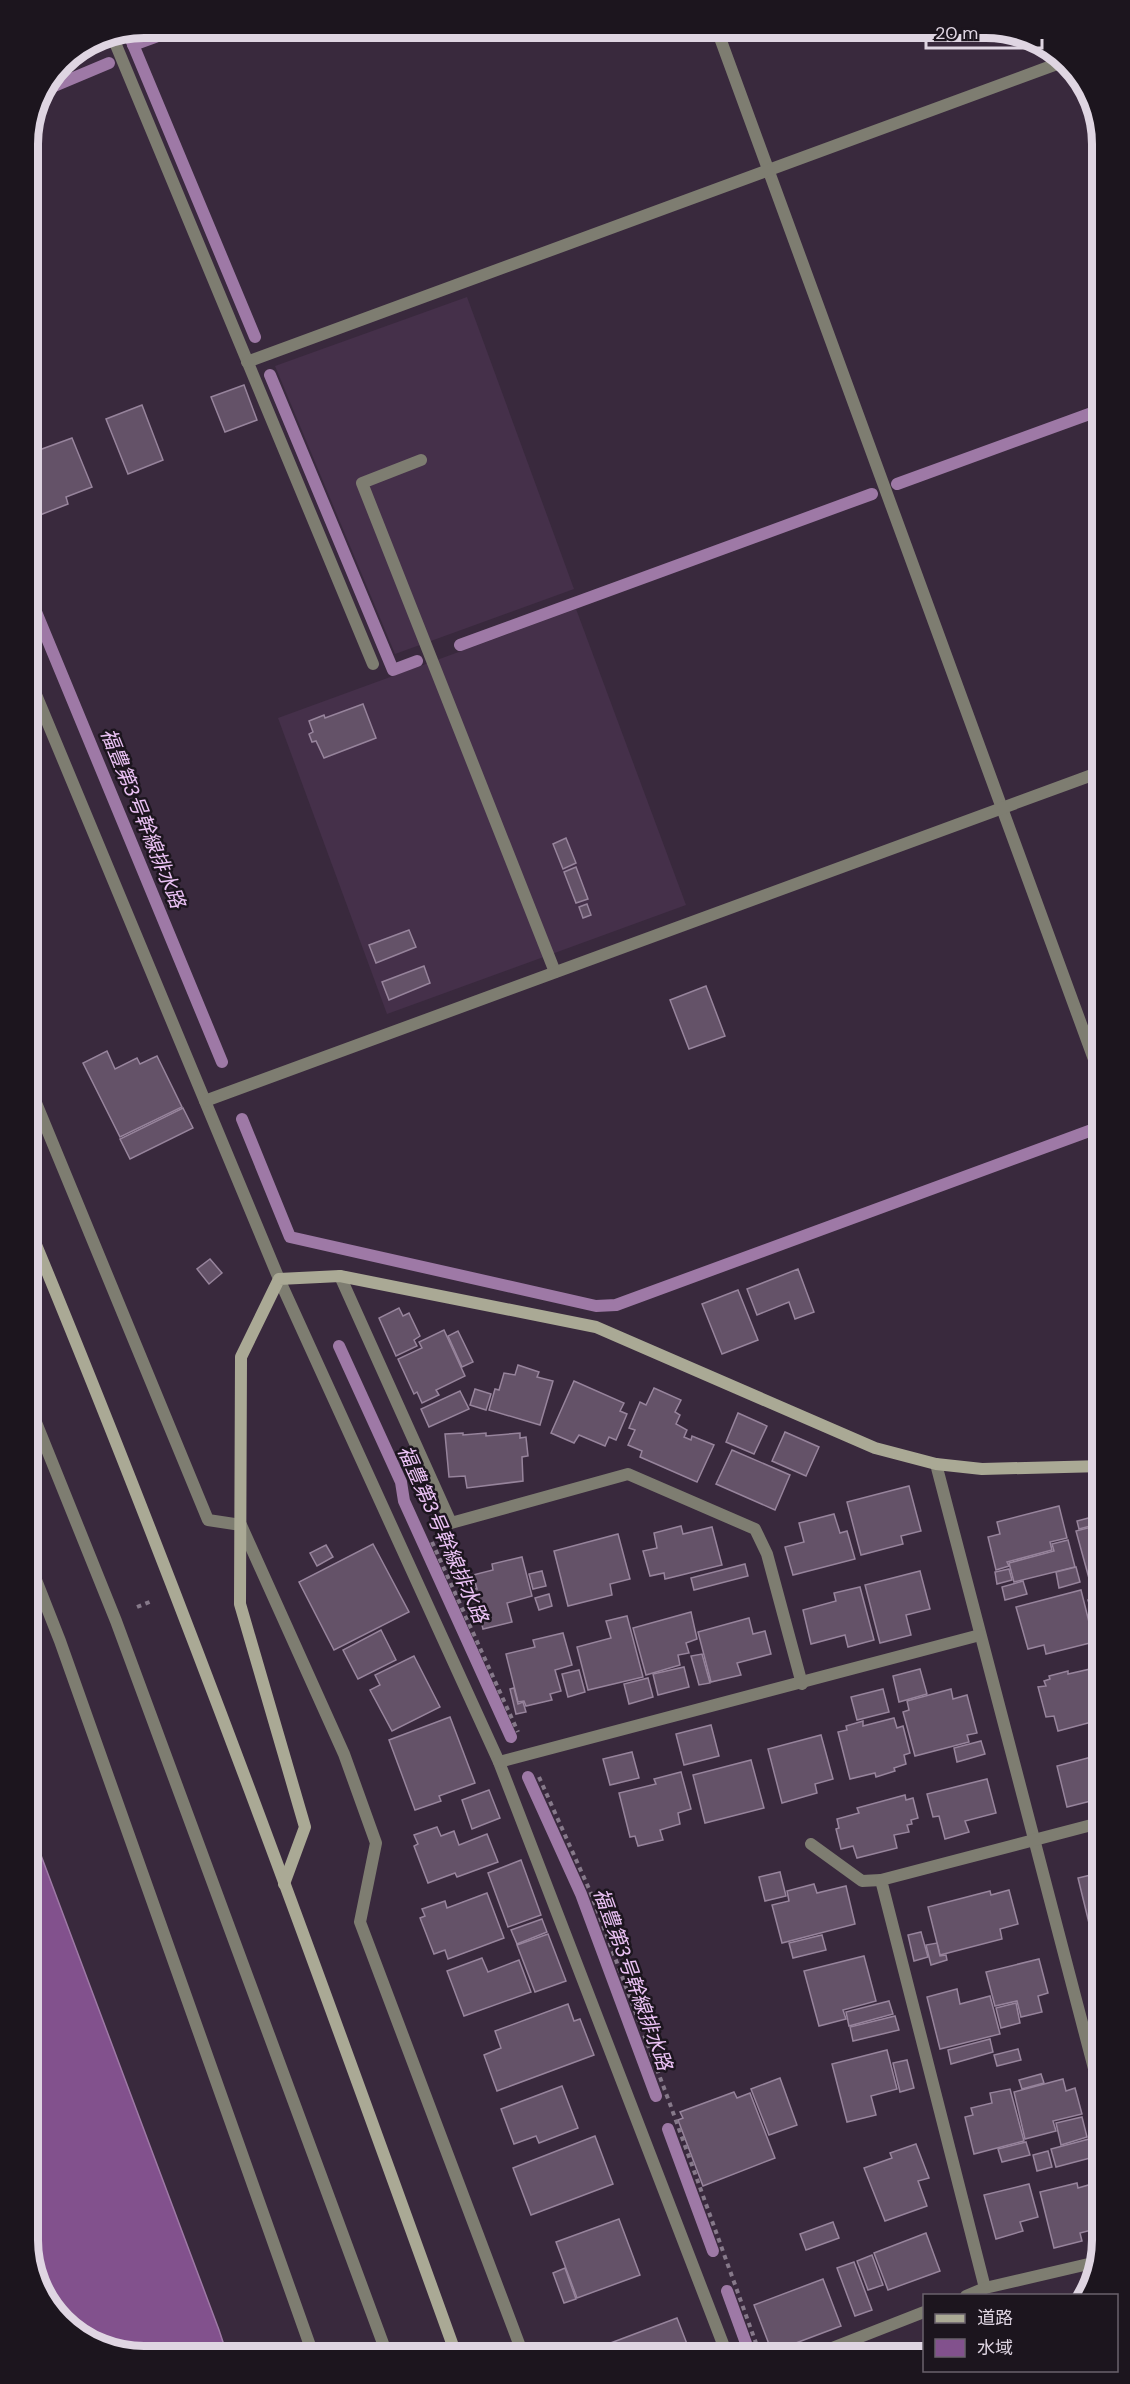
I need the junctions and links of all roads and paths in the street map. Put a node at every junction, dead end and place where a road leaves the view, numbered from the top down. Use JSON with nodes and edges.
{"nodes":[{"id":1,"x":720,"y":38,"type":"edge"},
{"id":2,"x":115,"y":42,"type":"edge"},
{"id":3,"x":1057,"y":64,"type":"edge"},
{"id":4,"x":769,"y":170,"type":"junction"},
{"id":5,"x":247,"y":362,"type":"junction"},
{"id":6,"x":421,"y":460,"type":"dead end"},
{"id":7,"x":373,"y":664,"type":"dead end"},
{"id":8,"x":38,"y":700,"type":"edge"},
{"id":9,"x":1092,"y":775,"type":"edge"},
{"id":10,"x":1002,"y":808,"type":"junction"},
{"id":11,"x":555,"y":972,"type":"junction"},
{"id":12,"x":1092,"y":1054,"type":"edge"},
{"id":13,"x":205,"y":1101,"type":"junction"},
{"id":14,"x":38,"y":1109,"type":"edge"},
{"id":15,"x":38,"y":1249,"type":"edge"},
{"id":16,"x":340,"y":1276,"type":"junction"},
{"id":17,"x":279,"y":1280,"type":"junction"},
{"id":18,"x":38,"y":1427,"type":"edge"},
{"id":19,"x":936,"y":1464,"type":"junction"},
{"id":20,"x":1092,"y":1466,"type":"edge"},
{"id":21,"x":240,"y":1525,"type":"junction"},
{"id":22,"x":428,"y":1534,"type":"dead end"},
{"id":23,"x":38,"y":1585,"type":"edge"},
{"id":24,"x":980,"y":1635,"type":"junction"},
{"id":25,"x":802,"y":1684,"type":"junction"},
{"id":26,"x":529,"y":1755,"type":"junction"},
{"id":27,"x":499,"y":1762,"type":"junction"},
{"id":28,"x":1092,"y":1825,"type":"edge"},
{"id":29,"x":1035,"y":1841,"type":"junction"},
{"id":30,"x":811,"y":1844,"type":"dead end"},
{"id":31,"x":881,"y":1880,"type":"junction"},
{"id":32,"x":285,"y":1884,"type":"junction"},
{"id":33,"x":1092,"y":2061,"type":"edge"},
{"id":34,"x":1090,"y":2263,"type":"edge"},
{"id":35,"x":985,"y":2288,"type":"junction"},
{"id":36,"x":969,"y":2294,"type":"edge"},
{"id":37,"x":923,"y":2312,"type":"edge"},
{"id":38,"x":310,"y":2346,"type":"edge"},
{"id":39,"x":384,"y":2346,"type":"edge"},
{"id":40,"x":453,"y":2346,"type":"edge"},
{"id":41,"x":520,"y":2346,"type":"edge"},
{"id":42,"x":724,"y":2346,"type":"edge"},
{"id":43,"x":757,"y":2346,"type":"edge"},
{"id":44,"x":837,"y":2346,"type":"edge"}],
"edges":[{"from":1,"to":4,"type":"street"},
{"from":2,"to":5,"type":"street"},
{"from":3,"to":4,"type":"street"},
{"from":4,"to":5,"type":"street"},
{"from":4,"to":10,"type":"street"},
{"from":5,"to":7,"type":"street"},
{"from":6,"to":11,"type":"street"},
{"from":8,"to":13,"type":"street"},
{"from":9,"to":10,"type":"street"},
{"from":10,"to":11,"type":"street"},
{"from":10,"to":12,"type":"street"},
{"from":11,"to":13,"type":"street"},
{"from":13,"to":17,"type":"street"},
{"from":14,"to":21,"type":"street"},
{"from":15,"to":32,"type":"street"},
{"from":16,"to":17,"type":"street"},
{"from":16,"to":19,"type":"street"},
{"from":16,"to":25,"type":"street"},
{"from":17,"to":21,"type":"street"},
{"from":17,"to":27,"type":"street"},
{"from":18,"to":39,"type":"street"},
{"from":19,"to":20,"type":"street"},
{"from":19,"to":24,"type":"street"},
{"from":21,"to":32,"type":"street"},
{"from":21,"to":41,"type":"street"},
{"from":22,"to":26,"type":"path"},
{"from":23,"to":38,"type":"street"},
{"from":24,"to":25,"type":"street"},
{"from":24,"to":29,"type":"street"},
{"from":25,"to":26,"type":"street"},
{"from":26,"to":27,"type":"street"},
{"from":26,"to":43,"type":"path"},
{"from":27,"to":42,"type":"street"},
{"from":28,"to":29,"type":"street"},
{"from":29,"to":31,"type":"street"},
{"from":29,"to":33,"type":"street"},
{"from":30,"to":31,"type":"street"},
{"from":31,"to":35,"type":"street"},
{"from":32,"to":40,"type":"street"},
{"from":34,"to":35,"type":"street"},
{"from":35,"to":36,"type":"street"},
{"from":37,"to":44,"type":"street"}]}
